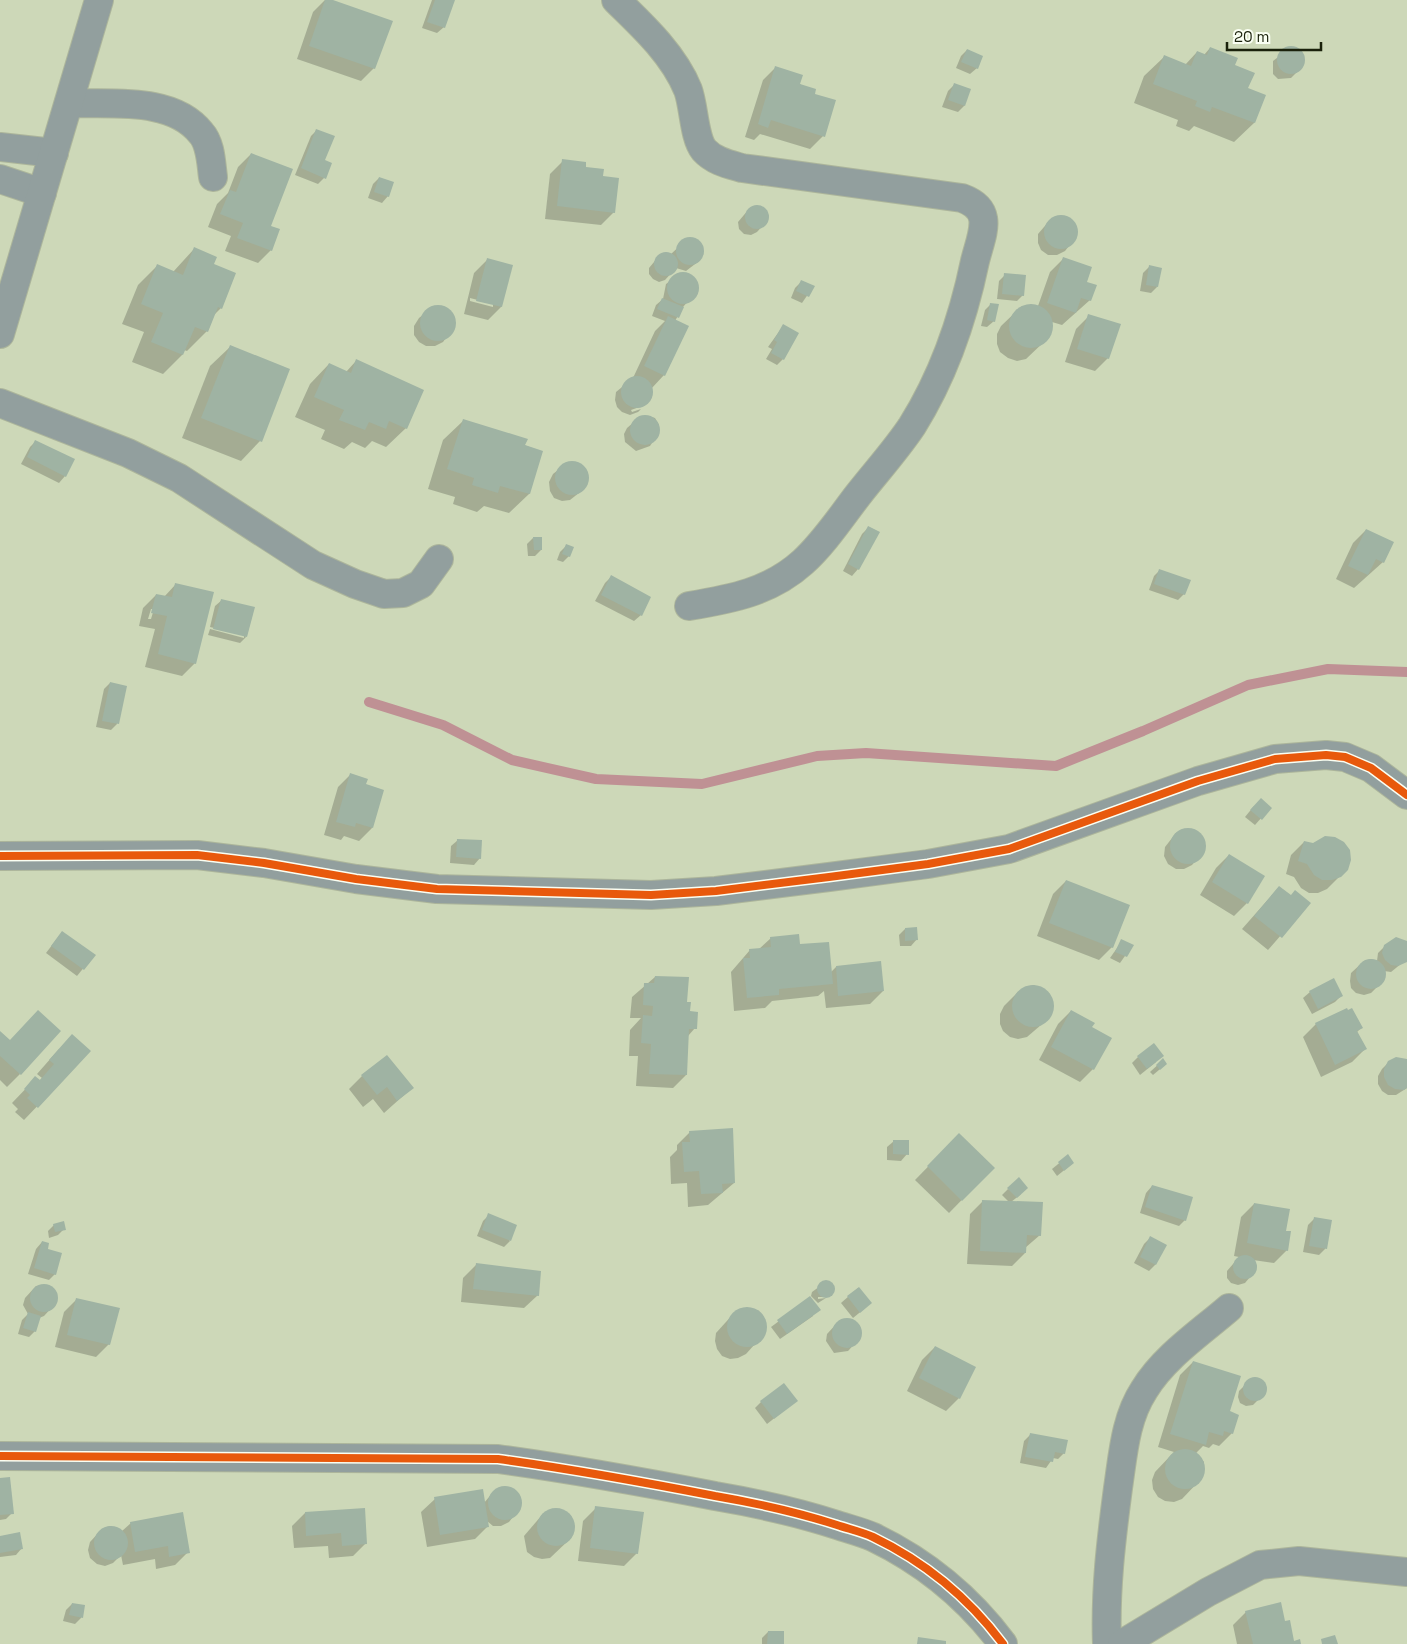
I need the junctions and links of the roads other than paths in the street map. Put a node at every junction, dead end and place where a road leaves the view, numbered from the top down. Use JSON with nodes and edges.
{"nodes":[{"id":1,"x":99,"y":0,"type":"edge"},
{"id":2,"x":616,"y":0,"type":"edge"},
{"id":3,"x":69,"y":103,"type":"junction"},
{"id":4,"x":0,"y":147,"type":"edge"},
{"id":5,"x":54,"y":153,"type":"junction"},
{"id":6,"x":213,"y":178,"type":"dead end"},
{"id":7,"x":0,"y":179,"type":"edge"},
{"id":8,"x":42,"y":193,"type":"junction"},
{"id":9,"x":0,"y":334,"type":"edge"},
{"id":10,"x":0,"y":403,"type":"edge"},
{"id":11,"x":439,"y":559,"type":"dead end"},
{"id":12,"x":689,"y":606,"type":"dead end"},
{"id":13,"x":1407,"y":796,"type":"edge"},
{"id":14,"x":0,"y":856,"type":"edge"},
{"id":15,"x":1228,"y":1308,"type":"dead end"},
{"id":16,"x":0,"y":1456,"type":"edge"},
{"id":17,"x":1407,"y":1572,"type":"edge"},
{"id":18,"x":1003,"y":1644,"type":"edge"},
{"id":19,"x":1106,"y":1644,"type":"edge"},
{"id":20,"x":1122,"y":1644,"type":"edge"}],
"edges":[{"from":1,"to":3,"type":"street"},
{"from":2,"to":12,"type":"street"},
{"from":3,"to":5,"type":"street"},
{"from":3,"to":6,"type":"street"},
{"from":4,"to":5,"type":"street"},
{"from":5,"to":8,"type":"street"},
{"from":7,"to":8,"type":"street"},
{"from":8,"to":9,"type":"street"},
{"from":10,"to":11,"type":"street"},
{"from":13,"to":14,"type":"street"},
{"from":15,"to":19,"type":"street"},
{"from":16,"to":18,"type":"street"},
{"from":17,"to":20,"type":"street"}]}
